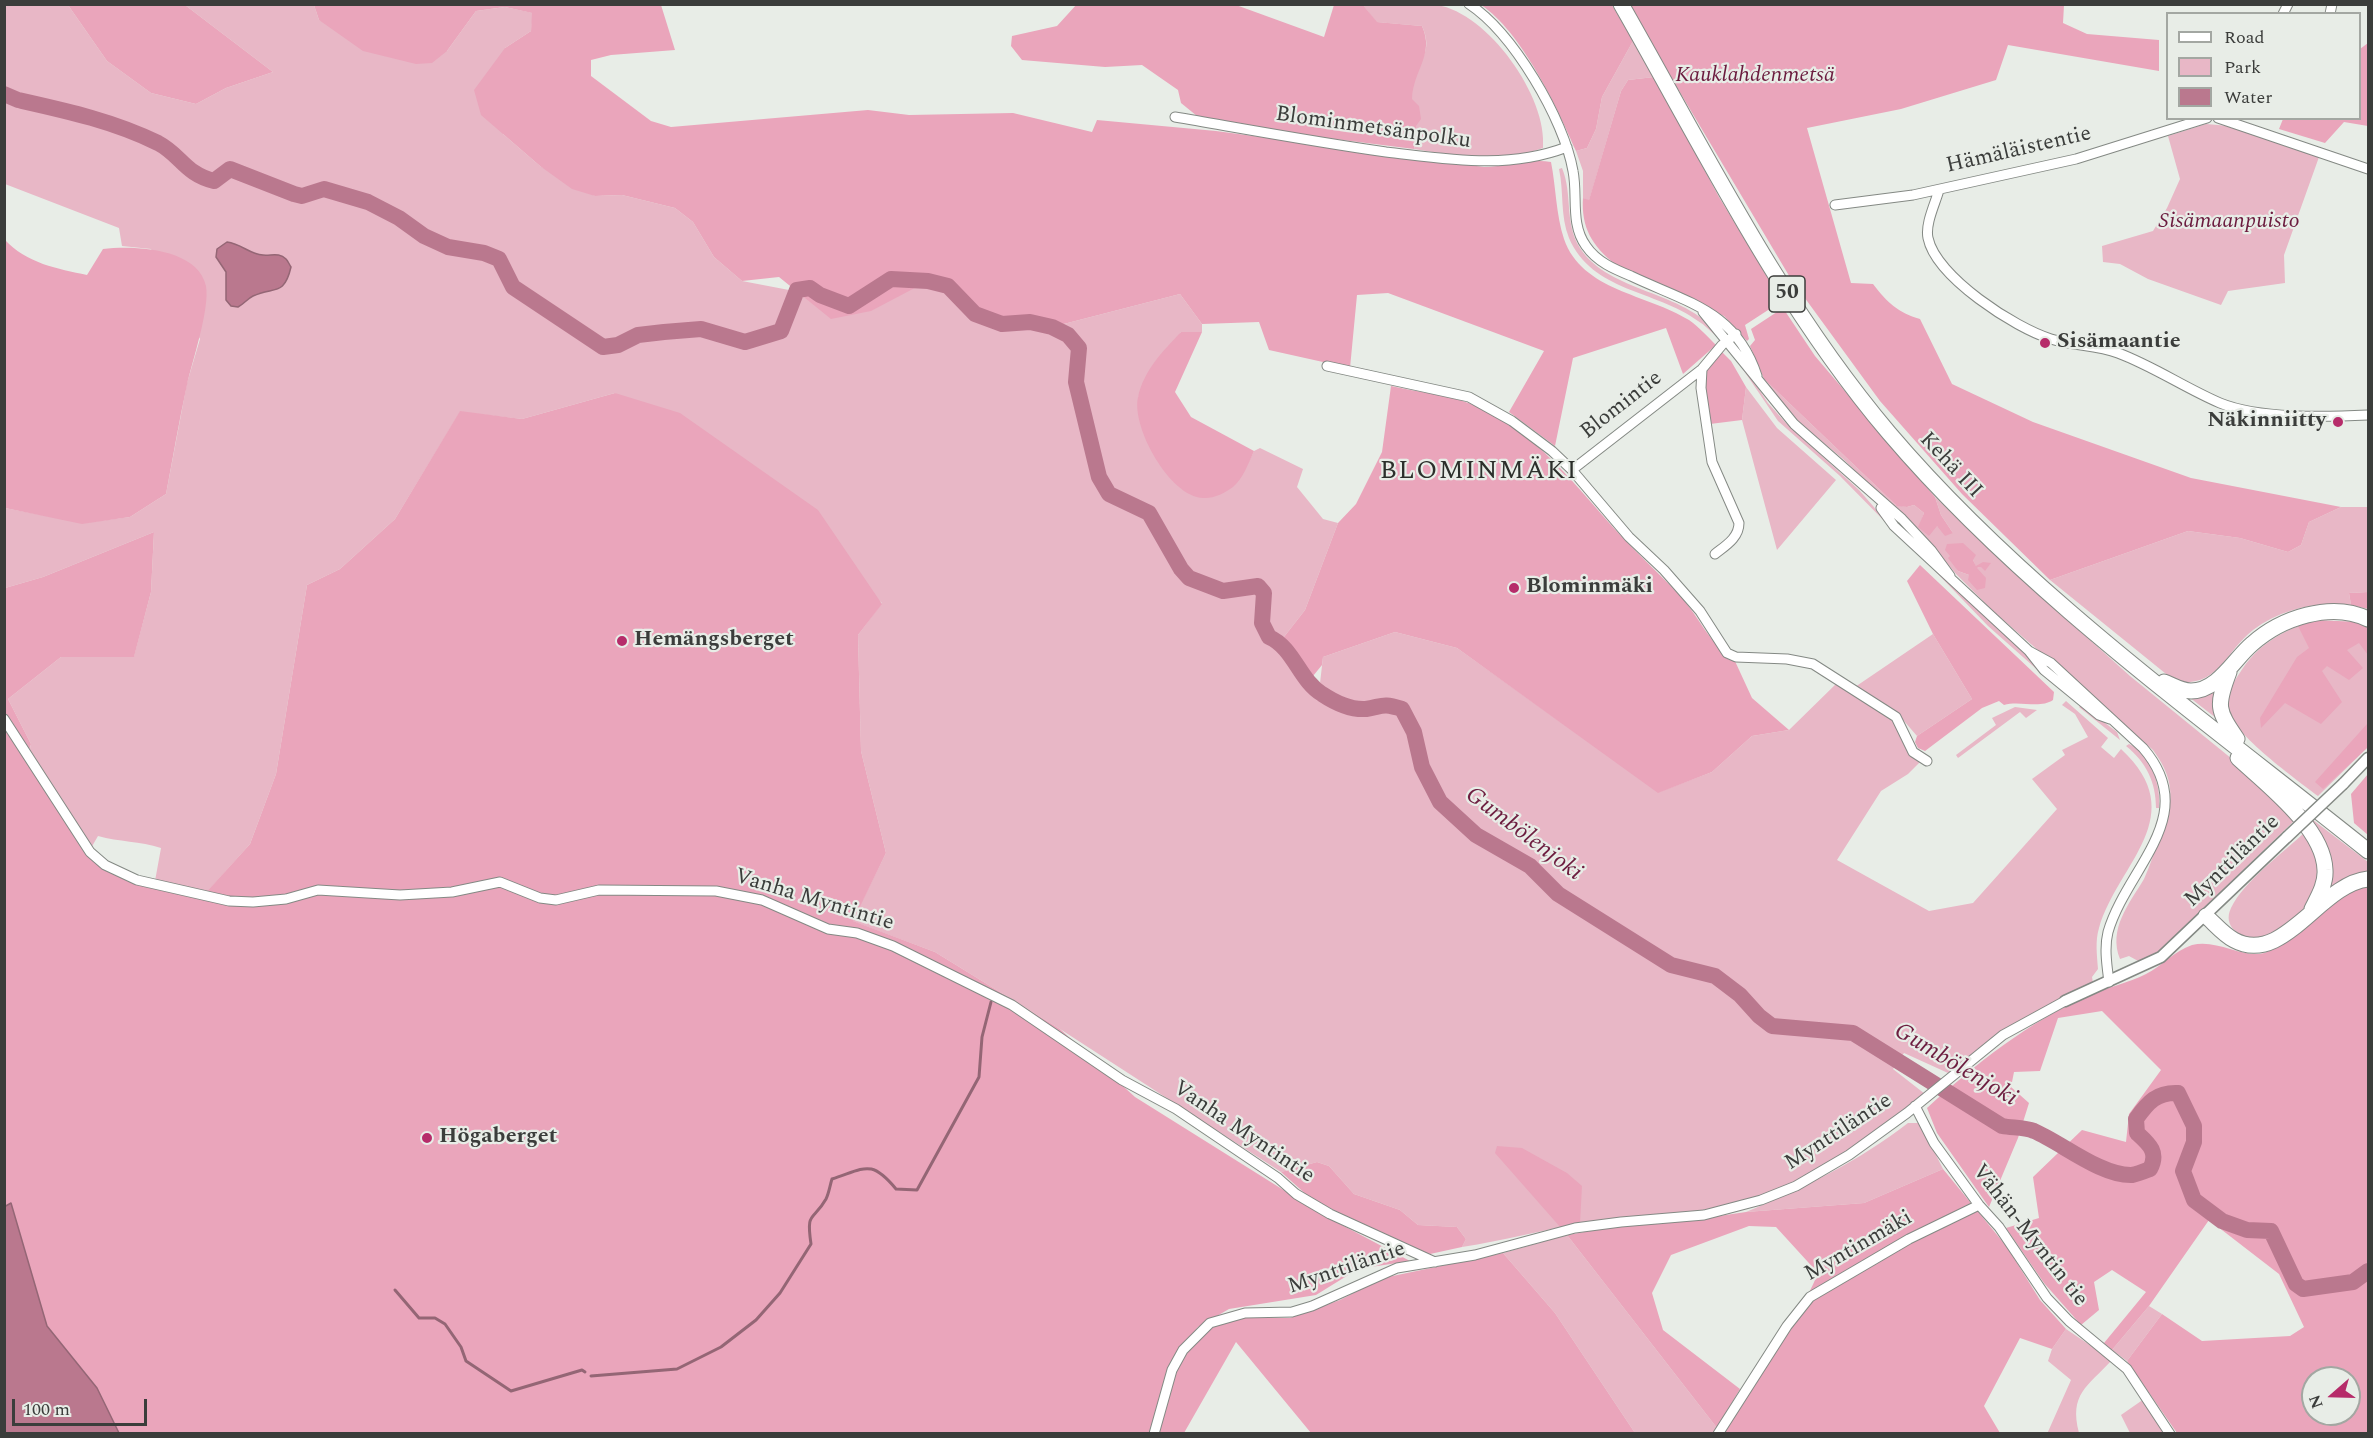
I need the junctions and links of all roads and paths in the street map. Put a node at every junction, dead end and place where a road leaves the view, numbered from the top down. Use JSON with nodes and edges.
{"nodes":[{"id":1,"x":1469,"y":4,"type":"edge"},
{"id":2,"x":1621,"y":4,"type":"edge"},
{"id":3,"x":1174,"y":117,"type":"dead end"},
{"id":4,"x":2201,"y":120,"type":"edge"},
{"id":5,"x":2233,"y":120,"type":"edge"},
{"id":6,"x":1566,"y":147,"type":"junction"},
{"id":7,"x":2368,"y":169,"type":"edge"},
{"id":8,"x":1939,"y":190,"type":"junction"},
{"id":9,"x":1836,"y":205,"type":"dead end"},
{"id":10,"x":1701,"y":310,"type":"junction"},
{"id":11,"x":1736,"y":334,"type":"junction"},
{"id":12,"x":1728,"y":340,"type":"junction"},
{"id":13,"x":1327,"y":366,"type":"dead end"},
{"id":14,"x":1702,"y":369,"type":"junction"},
{"id":15,"x":1757,"y":376,"type":"junction"},
{"id":16,"x":2368,"y":415,"type":"edge"},
{"id":17,"x":1572,"y":470,"type":"junction"},
{"id":18,"x":1714,"y":554,"type":"dead end"},
{"id":19,"x":2368,"y":619,"type":"edge"},
{"id":20,"x":2229,"y":669,"type":"junction"},
{"id":21,"x":2148,"y":674,"type":"junction"},
{"id":22,"x":4,"y":719,"type":"edge"},
{"id":23,"x":2216,"y":729,"type":"junction"},
{"id":24,"x":2247,"y":754,"type":"junction"},
{"id":25,"x":2368,"y":758,"type":"edge"},
{"id":26,"x":1928,"y":761,"type":"dead end"},
{"id":27,"x":2368,"y":851,"type":"edge"},
{"id":28,"x":2368,"y":879,"type":"edge"},
{"id":29,"x":2313,"y":909,"type":"junction"},
{"id":30,"x":2206,"y":916,"type":"junction"},
{"id":31,"x":2109,"y":982,"type":"junction"},
{"id":32,"x":2065,"y":1001,"type":"joint"},
{"id":33,"x":1915,"y":1106,"type":"junction"},
{"id":34,"x":1979,"y":1204,"type":"junction"},
{"id":35,"x":1435,"y":1262,"type":"junction"},
{"id":36,"x":1154,"y":1434,"type":"edge"},
{"id":37,"x":1718,"y":1434,"type":"edge"},
{"id":38,"x":2170,"y":1434,"type":"edge"}],
"edges":[{"from":1,"to":6,"type":"street"},
{"from":2,"to":21,"type":"highway","name":"Kehä III","number":"50"},
{"from":3,"to":6,"type":"street","name":"Blominmetsänpolku"},
{"from":4,"to":8,"type":"street","name":"Hämäläistentie"},
{"from":5,"to":7,"type":"street"},
{"from":6,"to":10,"type":"street"},
{"from":8,"to":9,"type":"street","name":"Hämäläistentie"},
{"from":8,"to":16,"type":"street"},
{"from":10,"to":11,"type":"street"},
{"from":10,"to":12,"type":"street"},
{"from":11,"to":12,"type":"street","name":"Blomintie"},
{"from":11,"to":15,"type":"street"},
{"from":12,"to":14,"type":"street","name":"Blomintie"},
{"from":12,"to":15,"type":"street"},
{"from":13,"to":17,"type":"street","name":"Blomintie"},
{"from":14,"to":17,"type":"street","name":"Blomintie"},
{"from":14,"to":18,"type":"street"},
{"from":15,"to":31,"type":"street"},
{"from":17,"to":26,"type":"street"},
{"from":19,"to":20,"type":"highway"},
{"from":20,"to":21,"type":"highway"},
{"from":20,"to":24,"type":"highway"},
{"from":21,"to":23,"type":"highway","name":"Kehä III","number":"50"},
{"from":22,"to":35,"type":"street","name":"Vanha Myntintie"},
{"from":23,"to":24,"type":"highway","name":"Kehä III","number":"50"},
{"from":23,"to":29,"type":"highway"},
{"from":24,"to":27,"type":"highway","name":"Kehä III","number":"50"},
{"from":25,"to":30,"type":"street","name":"Mynttiläntie","bridge":true},
{"from":28,"to":29,"type":"highway"},
{"from":29,"to":30,"type":"highway"},
{"from":30,"to":31,"type":"street","name":"Mynttiläntie"},
{"from":31,"to":32,"type":"street","name":"Mynttiläntie"},
{"from":32,"to":33,"type":"street","name":"Mynttiläntie"},
{"from":33,"to":34,"type":"street","name":"Vähän-Myntin tie"},
{"from":33,"to":35,"type":"street","name":"Mynttiläntie"},
{"from":34,"to":37,"type":"street","name":"Myntinmäki"},
{"from":34,"to":38,"type":"street","name":"Vähän-Myntin tie"},
{"from":35,"to":36,"type":"street","name":"Mynttiläntie"}]}
